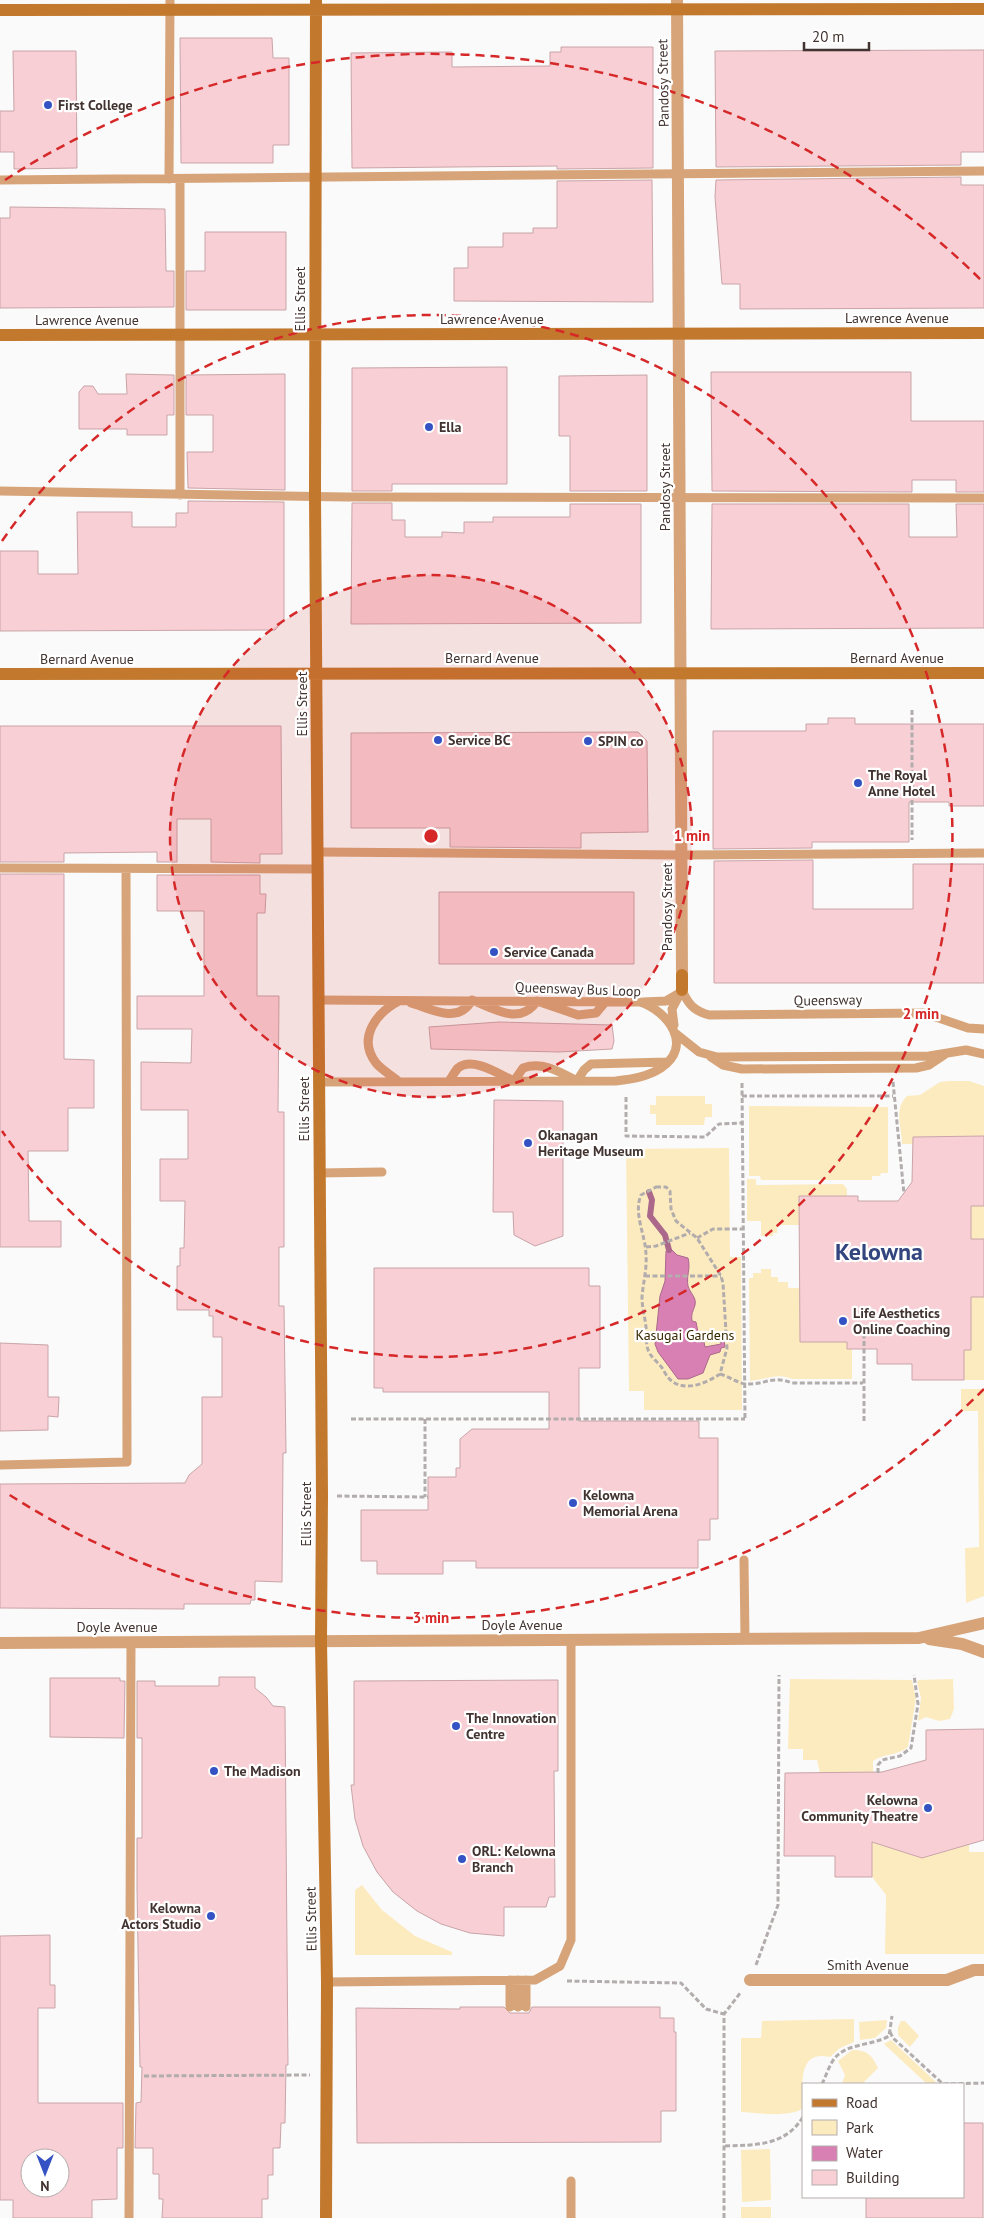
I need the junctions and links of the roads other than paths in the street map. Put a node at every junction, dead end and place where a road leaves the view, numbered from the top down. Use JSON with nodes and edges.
{"nodes":[{"id":1,"x":169,"y":5,"type":"edge"},
{"id":2,"x":316,"y":5,"type":"edge"},
{"id":3,"x":677,"y":5,"type":"edge"},
{"id":4,"x":984,"y":9,"type":"edge"},
{"id":5,"x":0,"y":10,"type":"edge"},
{"id":6,"x":984,"y":171,"type":"edge"},
{"id":7,"x":679,"y":174,"type":"junction"},
{"id":8,"x":315,"y":177,"type":"junction"},
{"id":9,"x":170,"y":179,"type":"junction"},
{"id":10,"x":180,"y":179,"type":"junction"},
{"id":11,"x":0,"y":180,"type":"edge"},
{"id":12,"x":984,"y":333,"type":"edge"},
{"id":13,"x":680,"y":334,"type":"junction"},
{"id":14,"x":180,"y":335,"type":"junction"},
{"id":15,"x":315,"y":335,"type":"junction"},
{"id":16,"x":0,"y":336,"type":"edge"},
{"id":17,"x":0,"y":491,"type":"edge"},
{"id":18,"x":180,"y":495,"type":"junction"},
{"id":19,"x":315,"y":496,"type":"junction"},
{"id":20,"x":680,"y":498,"type":"junction"},
{"id":21,"x":984,"y":498,"type":"edge"},
{"id":22,"x":681,"y":673,"type":"junction"},
{"id":23,"x":984,"y":673,"type":"edge"},
{"id":24,"x":0,"y":674,"type":"edge"},
{"id":25,"x":317,"y":674,"type":"junction"},
{"id":26,"x":318,"y":852,"type":"junction"},
{"id":27,"x":984,"y":854,"type":"edge"},
{"id":28,"x":682,"y":855,"type":"junction"},
{"id":29,"x":0,"y":868,"type":"edge"},
{"id":30,"x":318,"y":868,"type":"junction"},
{"id":31,"x":126,"y":869,"type":"junction"},
{"id":32,"x":682,"y":990,"type":"junction"},
{"id":33,"x":319,"y":1000,"type":"junction"},
{"id":34,"x":401,"y":1000,"type":"junction"},
{"id":35,"x":472,"y":1000,"type":"junction"},
{"id":36,"x":537,"y":1001,"type":"junction"},
{"id":37,"x":606,"y":1002,"type":"junction"},
{"id":38,"x":640,"y":1002,"type":"junction"},
{"id":39,"x":984,"y":1029,"type":"edge"},
{"id":40,"x":675,"y":1033,"type":"junction"},
{"id":41,"x":984,"y":1054,"type":"edge"},
{"id":42,"x":668,"y":1062,"type":"junction"},
{"id":43,"x":398,"y":1081,"type":"junction"},
{"id":44,"x":449,"y":1081,"type":"junction"},
{"id":45,"x":514,"y":1081,"type":"junction"},
{"id":46,"x":577,"y":1081,"type":"junction"},
{"id":47,"x":318,"y":1082,"type":"junction"},
{"id":48,"x":382,"y":1172,"type":"dead end"},
{"id":49,"x":319,"y":1173,"type":"junction"},
{"id":50,"x":0,"y":1465,"type":"edge"},
{"id":51,"x":744,"y":1560,"type":"dead end"},
{"id":52,"x":984,"y":1623,"type":"edge"},
{"id":53,"x":924,"y":1638,"type":"junction"},
{"id":54,"x":745,"y":1639,"type":"junction"},
{"id":55,"x":571,"y":1640,"type":"junction"},
{"id":56,"x":321,"y":1641,"type":"junction"},
{"id":57,"x":131,"y":1642,"type":"junction"},
{"id":58,"x":0,"y":1643,"type":"edge"},
{"id":59,"x":984,"y":1652,"type":"edge"},
{"id":60,"x":984,"y":1970,"type":"edge"},
{"id":61,"x":522,"y":1980,"type":"junction"},
{"id":62,"x":750,"y":1980,"type":"road end"},
{"id":63,"x":327,"y":1982,"type":"junction"},
{"id":64,"x":571,"y":2180,"type":"dead end"},
{"id":65,"x":129,"y":2218,"type":"edge"},
{"id":66,"x":326,"y":2218,"type":"edge"},
{"id":67,"x":571,"y":2218,"type":"edge"}],
"edges":[{"from":1,"to":2,"type":"street"},
{"from":1,"to":5,"type":"street"},
{"from":1,"to":9,"type":"lane"},
{"from":2,"to":3,"type":"street"},
{"from":2,"to":8,"type":"street","name":"Ellis Street"},
{"from":3,"to":4,"type":"street"},
{"from":3,"to":7,"type":"street","name":"Pandosy Street"},
{"from":6,"to":7,"type":"lane"},
{"from":7,"to":8,"type":"lane"},
{"from":7,"to":13,"type":"street","name":"Pandosy Street"},
{"from":8,"to":10,"type":"lane"},
{"from":8,"to":15,"type":"street","name":"Ellis Street"},
{"from":9,"to":10,"type":"lane"},
{"from":9,"to":11,"type":"lane"},
{"from":10,"to":14,"type":"lane"},
{"from":12,"to":13,"type":"street","name":"Lawrence Avenue"},
{"from":13,"to":15,"type":"street","name":"Lawrence Avenue"},
{"from":13,"to":20,"type":"street","name":"Pandosy Street"},
{"from":14,"to":15,"type":"street","name":"Lawrence Avenue"},
{"from":14,"to":16,"type":"street","name":"Lawrence Avenue"},
{"from":14,"to":18,"type":"lane"},
{"from":15,"to":19,"type":"street","name":"Ellis Street"},
{"from":17,"to":18,"type":"lane"},
{"from":18,"to":19,"type":"lane"},
{"from":19,"to":20,"type":"lane"},
{"from":19,"to":25,"type":"street","name":"Ellis Street"},
{"from":20,"to":21,"type":"lane"},
{"from":20,"to":22,"type":"street","name":"Pandosy Street"},
{"from":22,"to":23,"type":"street","name":"Bernard Avenue"},
{"from":22,"to":25,"type":"street","name":"Bernard Avenue"},
{"from":22,"to":28,"type":"street","name":"Pandosy Street"},
{"from":24,"to":25,"type":"street","name":"Bernard Avenue"},
{"from":25,"to":26,"type":"street","name":"Ellis Street"},
{"from":26,"to":28,"type":"lane"},
{"from":26,"to":30,"type":"street","name":"Ellis Street"},
{"from":27,"to":28,"type":"lane"},
{"from":28,"to":32,"type":"street","name":"Pandosy Street"},
{"from":29,"to":31,"type":"lane"},
{"from":30,"to":31,"type":"lane"},
{"from":30,"to":33,"type":"street","name":"Ellis Street"},
{"from":31,"to":50,"type":"lane"},
{"from":32,"to":38,"type":"lane"},
{"from":32,"to":39,"type":"lane","name":"Queensway"},
{"from":32,"to":40,"type":"lane"},
{"from":33,"to":34,"type":"lane","name":"Queensway Bus Loop"},
{"from":33,"to":47,"type":"street","name":"Ellis Street"},
{"from":34,"to":35,"type":"lane","name":"Queensway Bus Loop"},
{"from":34,"to":35,"type":"lane"},
{"from":34,"to":43,"type":"lane"},
{"from":35,"to":36,"type":"lane","name":"Queensway Bus Loop"},
{"from":35,"to":36,"type":"lane"},
{"from":36,"to":37,"type":"lane","name":"Queensway Bus Loop"},
{"from":36,"to":37,"type":"lane"},
{"from":37,"to":38,"type":"lane","name":"Queensway Bus Loop"},
{"from":38,"to":40,"type":"lane","name":"Queensway Bus Loop"},
{"from":40,"to":41,"type":"lane"},
{"from":40,"to":42,"type":"lane"},
{"from":42,"to":46,"type":"lane"},
{"from":42,"to":46,"type":"lane"},
{"from":43,"to":44,"type":"lane"},
{"from":43,"to":47,"type":"lane"},
{"from":44,"to":45,"type":"lane"},
{"from":44,"to":45,"type":"lane"},
{"from":45,"to":46,"type":"lane"},
{"from":45,"to":46,"type":"lane"},
{"from":47,"to":49,"type":"street","name":"Ellis Street"},
{"from":48,"to":49,"type":"lane"},
{"from":49,"to":56,"type":"street","name":"Ellis Street"},
{"from":51,"to":54,"type":"lane"},
{"from":52,"to":53,"type":"street","name":"Doyle Avenue"},
{"from":53,"to":54,"type":"street","name":"Doyle Avenue"},
{"from":53,"to":59,"type":"street","name":"Doyle Avenue"},
{"from":54,"to":55,"type":"street","name":"Doyle Avenue"},
{"from":55,"to":56,"type":"street","name":"Doyle Avenue"},
{"from":55,"to":61,"type":"lane"},
{"from":56,"to":57,"type":"street","name":"Doyle Avenue"},
{"from":56,"to":63,"type":"street","name":"Ellis Street"},
{"from":57,"to":58,"type":"street","name":"Doyle Avenue"},
{"from":57,"to":65,"type":"lane"},
{"from":60,"to":62,"type":"street","name":"Smith Avenue"},
{"from":61,"to":61,"type":"lane"},
{"from":61,"to":63,"type":"lane"},
{"from":63,"to":66,"type":"street","name":"Ellis Street"},
{"from":64,"to":67,"type":"lane"}]}
